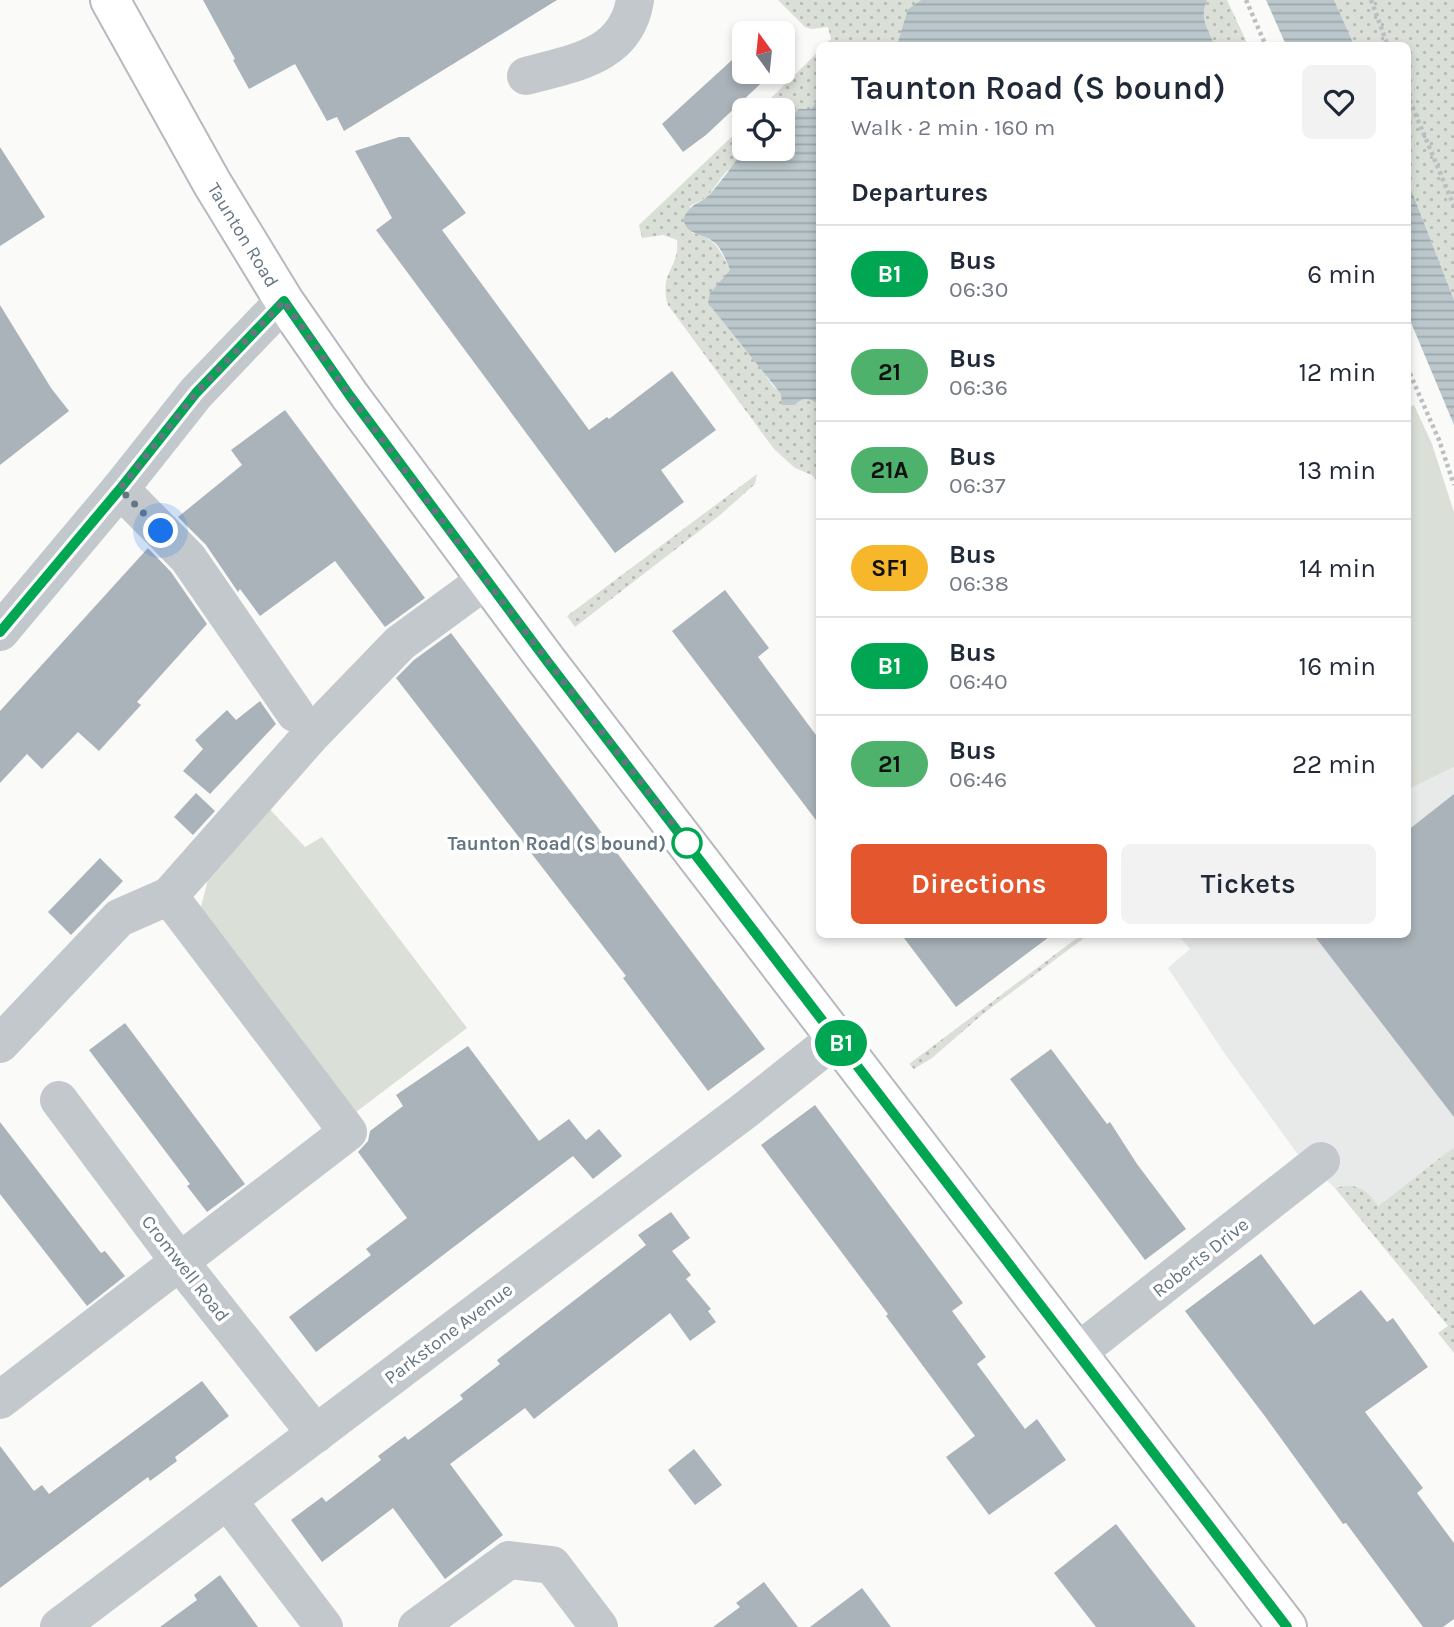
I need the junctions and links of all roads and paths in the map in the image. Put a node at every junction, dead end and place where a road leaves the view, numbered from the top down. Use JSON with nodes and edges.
{"nodes":[{"id":1,"x":110,"y":0,"type":"edge"},
{"id":2,"x":635,"y":0,"type":"edge"},
{"id":3,"x":1246,"y":0,"type":"edge"},
{"id":4,"x":1371,"y":0,"type":"edge"},
{"id":5,"x":1264,"y":42,"type":"edge"},
{"id":6,"x":1387,"y":42,"type":"edge"},
{"id":7,"x":526,"y":76,"type":"dead end"},
{"id":8,"x":1411,"y":104,"type":"edge"},
{"id":9,"x":1454,"y":206,"type":"edge"},
{"id":10,"x":284,"y":301,"type":"junction"},
{"id":11,"x":1411,"y":375,"type":"edge"},
{"id":12,"x":1454,"y":485,"type":"edge"},
{"id":13,"x":120,"y":489,"type":"junction"},
{"id":14,"x":486,"y":580,"type":"junction"},
{"id":15,"x":0,"y":632,"type":"edge"},
{"id":16,"x":295,"y":713,"type":"dead end"},
{"id":17,"x":169,"y":897,"type":"junction"},
{"id":18,"x":836,"y":1038,"type":"junction"},
{"id":19,"x":0,"y":1044,"type":"edge"},
{"id":20,"x":59,"y":1100,"type":"dead end"},
{"id":21,"x":1321,"y":1161,"type":"dead end"},
{"id":22,"x":179,"y":1261,"type":"junction"},
{"id":23,"x":1078,"y":1352,"type":"junction"},
{"id":24,"x":0,"y":1401,"type":"edge"},
{"id":25,"x":316,"y":1434,"type":"junction"},
{"id":26,"x":228,"y":1501,"type":"junction"},
{"id":27,"x":59,"y":1627,"type":"edge"},
{"id":28,"x":324,"y":1627,"type":"edge"},
{"id":29,"x":417,"y":1627,"type":"edge"},
{"id":30,"x":598,"y":1627,"type":"edge"},
{"id":31,"x":1287,"y":1627,"type":"edge"}],
"edges":[{"from":1,"to":10,"type":"main road","name":"Taunton Road"},
{"from":2,"to":7,"type":"street"},
{"from":3,"to":5,"type":"path"},
{"from":4,"to":6,"type":"path"},
{"from":8,"to":9,"type":"path"},
{"from":10,"to":13,"type":"street"},
{"from":10,"to":14,"type":"main road","name":"Taunton Road"},
{"from":11,"to":12,"type":"path"},
{"from":13,"to":15,"type":"street"},
{"from":13,"to":16,"type":"street"},
{"from":14,"to":17,"type":"street"},
{"from":14,"to":18,"type":"main road","name":"Taunton Road"},
{"from":17,"to":19,"type":"street"},
{"from":17,"to":22,"type":"street"},
{"from":18,"to":23,"type":"main road","name":"Taunton Road"},
{"from":18,"to":25,"type":"street","name":"Parkstone Avenue"},
{"from":20,"to":22,"type":"street","name":"Cromwell Road"},
{"from":21,"to":23,"type":"street","name":"Roberts Drive"},
{"from":22,"to":24,"type":"street"},
{"from":22,"to":25,"type":"street","name":"Cromwell Road"},
{"from":23,"to":31,"type":"main road","name":"Taunton Road"},
{"from":25,"to":26,"type":"street","name":"Parkstone Avenue"},
{"from":26,"to":27,"type":"street","name":"Parkstone Avenue"},
{"from":26,"to":28,"type":"street"},
{"from":29,"to":30,"type":"street"}]}
